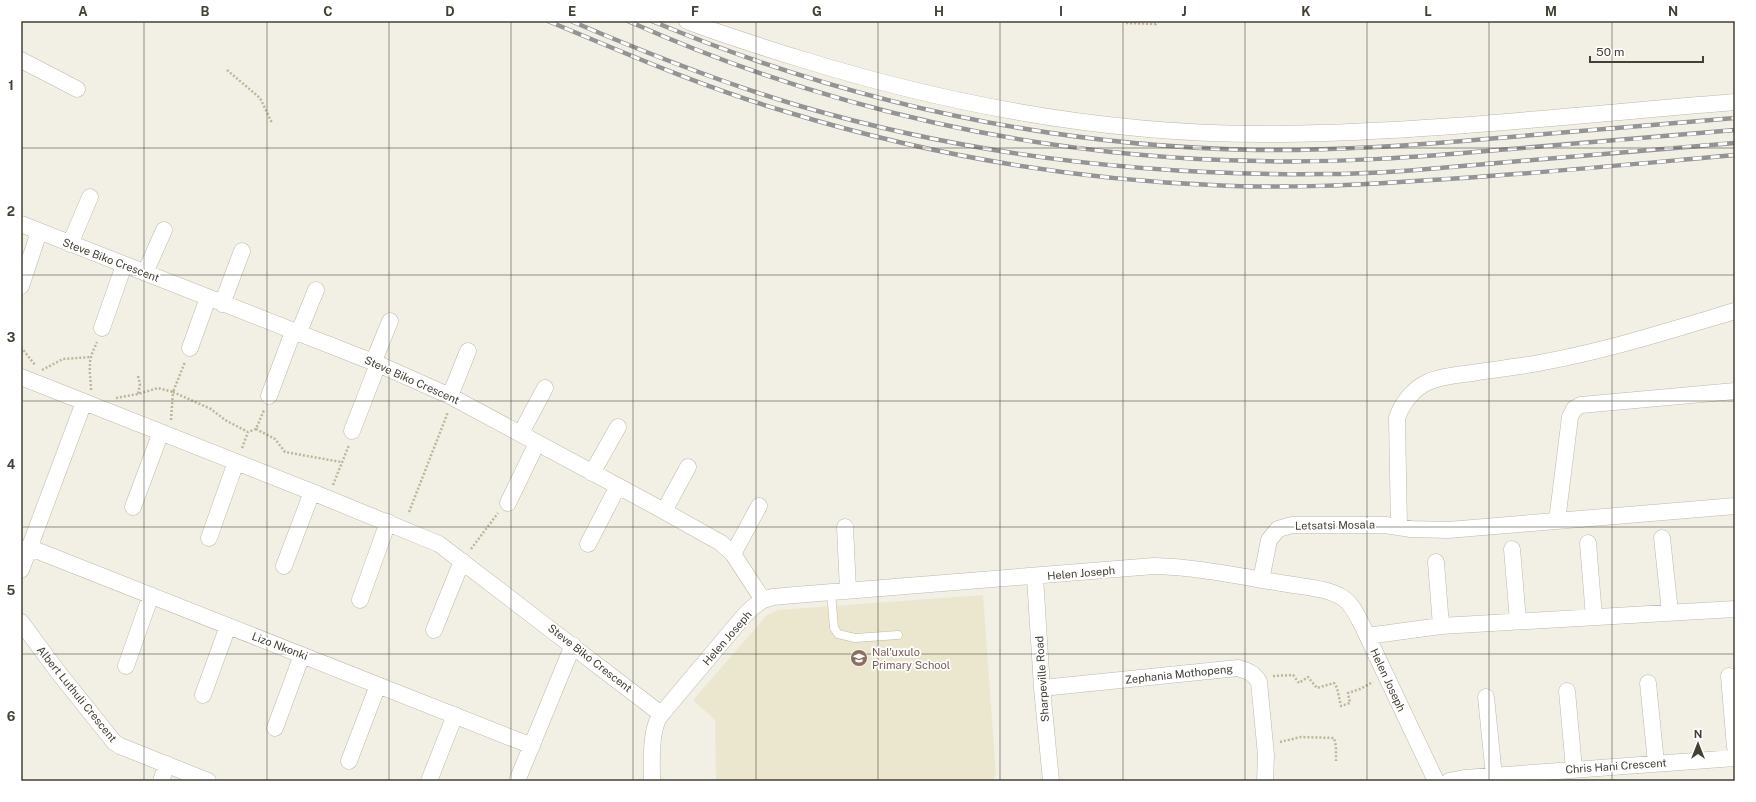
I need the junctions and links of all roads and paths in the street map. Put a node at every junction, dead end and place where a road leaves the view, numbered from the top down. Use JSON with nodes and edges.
{"nodes":[{"id":1,"x":687,"y":21,"type":"edge"},
{"id":2,"x":1123,"y":21,"type":"edge"},
{"id":3,"x":1158,"y":21,"type":"edge"},
{"id":4,"x":21,"y":60,"type":"edge"},
{"id":5,"x":227,"y":70,"type":"dead end"},
{"id":6,"x":77,"y":89,"type":"dead end"},
{"id":7,"x":1735,"y":102,"type":"edge"},
{"id":8,"x":272,"y":123,"type":"dead end"},
{"id":9,"x":90,"y":197,"type":"dead end"},
{"id":10,"x":21,"y":224,"type":"edge"},
{"id":11,"x":164,"y":230,"type":"dead end"},
{"id":12,"x":39,"y":232,"type":"junction"},
{"id":13,"x":70,"y":244,"type":"junction"},
{"id":14,"x":242,"y":251,"type":"dead end"},
{"id":15,"x":124,"y":266,"type":"junction"},
{"id":16,"x":145,"y":273,"type":"junction"},
{"id":17,"x":21,"y":286,"type":"edge"},
{"id":18,"x":316,"y":290,"type":"dead end"},
{"id":19,"x":215,"y":301,"type":"junction"},
{"id":20,"x":1735,"y":311,"type":"edge"},
{"id":21,"x":390,"y":321,"type":"dead end"},
{"id":22,"x":102,"y":328,"type":"joint"},
{"id":23,"x":296,"y":333,"type":"junction"},
{"id":24,"x":21,"y":347,"type":"edge"},
{"id":25,"x":190,"y":348,"type":"joint"},
{"id":26,"x":468,"y":351,"type":"dead end"},
{"id":27,"x":91,"y":357,"type":"junction"},
{"id":28,"x":376,"y":364,"type":"junction"},
{"id":29,"x":138,"y":376,"type":"dead end"},
{"id":30,"x":21,"y":377,"type":"edge"},
{"id":31,"x":546,"y":388,"type":"dead end"},
{"id":32,"x":1735,"y":391,"type":"edge"},
{"id":33,"x":173,"y":392,"type":"junction"},
{"id":34,"x":97,"y":393,"type":"dead end"},
{"id":35,"x":138,"y":394,"type":"junction"},
{"id":36,"x":87,"y":396,"type":"junction"},
{"id":37,"x":269,"y":396,"type":"joint"},
{"id":38,"x":450,"y":396,"type":"junction"},
{"id":39,"x":110,"y":398,"type":"dead end"},
{"id":40,"x":618,"y":427,"type":"dead end"},
{"id":41,"x":256,"y":429,"type":"junction"},
{"id":42,"x":352,"y":431,"type":"joint"},
{"id":43,"x":161,"y":432,"type":"junction"},
{"id":44,"x":521,"y":433,"type":"junction"},
{"id":45,"x":537,"y":443,"type":"junction"},
{"id":46,"x":236,"y":462,"type":"junction"},
{"id":47,"x":341,"y":462,"type":"junction"},
{"id":48,"x":688,"y":466,"type":"dead end"},
{"id":49,"x":592,"y":472,"type":"junction"},
{"id":50,"x":618,"y":486,"type":"junction"},
{"id":51,"x":319,"y":495,"type":"junction"},
{"id":52,"x":508,"y":503,"type":"joint"},
{"id":53,"x":759,"y":506,"type":"dead end"},
{"id":54,"x":1735,"y":506,"type":"edge"},
{"id":55,"x":133,"y":507,"type":"dead end"},
{"id":56,"x":664,"y":511,"type":"junction"},
{"id":57,"x":408,"y":512,"type":"dead end"},
{"id":58,"x":1557,"y":521,"type":"junction"},
{"id":59,"x":388,"y":522,"type":"junction"},
{"id":60,"x":845,"y":527,"type":"dead end"},
{"id":61,"x":1399,"y":527,"type":"junction"},
{"id":62,"x":209,"y":538,"type":"dead end"},
{"id":63,"x":1662,"y":538,"type":"dead end"},
{"id":64,"x":1588,"y":543,"type":"dead end"},
{"id":65,"x":588,"y":544,"type":"dead end"},
{"id":66,"x":28,"y":548,"type":"junction"},
{"id":67,"x":1512,"y":549,"type":"dead end"},
{"id":68,"x":733,"y":554,"type":"junction"},
{"id":69,"x":462,"y":561,"type":"junction"},
{"id":70,"x":1436,"y":562,"type":"dead end"},
{"id":71,"x":284,"y":566,"type":"dead end"},
{"id":72,"x":21,"y":570,"type":"edge"},
{"id":73,"x":1035,"y":577,"type":"junction"},
{"id":74,"x":1262,"y":580,"type":"junction"},
{"id":75,"x":848,"y":590,"type":"junction"},
{"id":76,"x":831,"y":592,"type":"junction"},
{"id":77,"x":151,"y":595,"type":"junction"},
{"id":78,"x":360,"y":600,"type":"dead end"},
{"id":79,"x":763,"y":600,"type":"junction"},
{"id":80,"x":1735,"y":609,"type":"edge"},
{"id":81,"x":1670,"y":612,"type":"junction"},
{"id":82,"x":1594,"y":617,"type":"junction"},
{"id":83,"x":1518,"y":621,"type":"junction"},
{"id":84,"x":21,"y":622,"type":"edge"},
{"id":85,"x":228,"y":626,"type":"junction"},
{"id":86,"x":1441,"y":626,"type":"junction"},
{"id":87,"x":434,"y":630,"type":"dead end"},
{"id":88,"x":898,"y":635,"type":"dead end"},
{"id":89,"x":1367,"y":636,"type":"junction"},
{"id":90,"x":573,"y":646,"type":"junction"},
{"id":91,"x":302,"y":655,"type":"junction"},
{"id":92,"x":126,"y":666,"type":"dead end"},
{"id":93,"x":1386,"y":675,"type":"junction"},
{"id":94,"x":1729,"y":676,"type":"dead end"},
{"id":95,"x":1259,"y":682,"type":"junction"},
{"id":96,"x":1648,"y":683,"type":"dead end"},
{"id":97,"x":378,"y":685,"type":"junction"},
{"id":98,"x":1042,"y":688,"type":"junction"},
{"id":99,"x":1567,"y":691,"type":"dead end"},
{"id":100,"x":203,"y":695,"type":"dead end"},
{"id":101,"x":1486,"y":697,"type":"dead end"},
{"id":102,"x":661,"y":714,"type":"junction"},
{"id":103,"x":455,"y":715,"type":"junction"},
{"id":104,"x":275,"y":728,"type":"dead end"},
{"id":105,"x":1265,"y":744,"type":"junction"},
{"id":106,"x":532,"y":746,"type":"junction"},
{"id":107,"x":1735,"y":747,"type":"edge"},
{"id":108,"x":1735,"y":758,"type":"edge"},
{"id":109,"x":349,"y":761,"type":"dead end"},
{"id":110,"x":1336,"y":761,"type":"dead end"},
{"id":111,"x":1656,"y":763,"type":"junction"},
{"id":112,"x":167,"y":764,"type":"junction"},
{"id":113,"x":1574,"y":769,"type":"junction"},
{"id":114,"x":1494,"y":776,"type":"junction"},
{"id":115,"x":1547,"y":776,"type":"edge"},
{"id":116,"x":161,"y":781,"type":"edge"},
{"id":117,"x":208,"y":781,"type":"edge"},
{"id":118,"x":429,"y":781,"type":"edge"},
{"id":119,"x":517,"y":781,"type":"edge"},
{"id":120,"x":652,"y":781,"type":"edge"},
{"id":121,"x":1051,"y":781,"type":"edge"},
{"id":122,"x":1265,"y":781,"type":"edge"},
{"id":123,"x":1436,"y":781,"type":"edge"},
{"id":124,"x":1449,"y":781,"type":"edge"}],
"edges":[{"from":1,"to":7,"type":"street"},
{"from":2,"to":3,"type":"path"},
{"from":4,"to":6,"type":"street"},
{"from":5,"to":8,"type":"path"},
{"from":9,"to":13,"type":"street"},
{"from":10,"to":12,"type":"street","name":"Steve Biko Crescent"},
{"from":11,"to":16,"type":"street"},
{"from":12,"to":13,"type":"street","name":"Steve Biko Crescent"},
{"from":12,"to":17,"type":"street"},
{"from":13,"to":15,"type":"street","name":"Steve Biko Crescent"},
{"from":14,"to":19,"type":"street"},
{"from":15,"to":16,"type":"street","name":"Steve Biko Crescent"},
{"from":15,"to":22,"type":"street"},
{"from":16,"to":19,"type":"street","name":"Steve Biko Crescent"},
{"from":18,"to":23,"type":"street"},
{"from":19,"to":23,"type":"street","name":"Steve Biko Crescent"},
{"from":19,"to":25,"type":"street"},
{"from":20,"to":61,"type":"street"},
{"from":21,"to":28,"type":"street"},
{"from":22,"to":27,"type":"path"},
{"from":23,"to":28,"type":"street","name":"Steve Biko Crescent"},
{"from":23,"to":37,"type":"street"},
{"from":24,"to":27,"type":"path"},
{"from":25,"to":33,"type":"path"},
{"from":26,"to":38,"type":"street"},
{"from":27,"to":36,"type":"path"},
{"from":28,"to":38,"type":"street","name":"Steve Biko Crescent"},
{"from":28,"to":42,"type":"street"},
{"from":29,"to":35,"type":"path"},
{"from":30,"to":36,"type":"street","name":"Steve Biko Crescent"},
{"from":31,"to":44,"type":"street"},
{"from":32,"to":58,"type":"street"},
{"from":33,"to":35,"type":"path"},
{"from":33,"to":41,"type":"path"},
{"from":33,"to":43,"type":"path"},
{"from":34,"to":36,"type":"path"},
{"from":35,"to":39,"type":"path"},
{"from":36,"to":43,"type":"street","name":"Steve Biko Crescent"},
{"from":36,"to":66,"type":"street"},
{"from":37,"to":41,"type":"path"},
{"from":38,"to":44,"type":"street","name":"Steve Biko Crescent"},
{"from":38,"to":57,"type":"path"},
{"from":40,"to":49,"type":"street"},
{"from":41,"to":47,"type":"path"},
{"from":42,"to":47,"type":"path"},
{"from":43,"to":46,"type":"street","name":"Steve Biko Crescent"},
{"from":43,"to":55,"type":"street"},
{"from":44,"to":45,"type":"street","name":"Steve Biko Crescent"},
{"from":45,"to":49,"type":"street","name":"Steve Biko Crescent"},
{"from":45,"to":52,"type":"street"},
{"from":46,"to":51,"type":"street","name":"Steve Biko Crescent"},
{"from":46,"to":62,"type":"street"},
{"from":47,"to":51,"type":"path"},
{"from":48,"to":56,"type":"street"},
{"from":49,"to":50,"type":"street","name":"Steve Biko Crescent"},
{"from":50,"to":56,"type":"street","name":"Steve Biko Crescent"},
{"from":50,"to":65,"type":"street"},
{"from":51,"to":59,"type":"street","name":"Steve Biko Crescent"},
{"from":51,"to":71,"type":"street"},
{"from":52,"to":69,"type":"path"},
{"from":53,"to":68,"type":"street"},
{"from":54,"to":58,"type":"street","name":"Letsatsi Mosala"},
{"from":56,"to":68,"type":"street","name":"Steve Biko Crescent"},
{"from":58,"to":61,"type":"street","name":"Letsatsi Mosala"},
{"from":59,"to":69,"type":"street","name":"Steve Biko Crescent"},
{"from":59,"to":78,"type":"street"},
{"from":60,"to":75,"type":"street"},
{"from":61,"to":74,"type":"street","name":"Letsatsi Mosala"},
{"from":63,"to":81,"type":"street"},
{"from":64,"to":82,"type":"street"},
{"from":66,"to":72,"type":"street"},
{"from":66,"to":77,"type":"street","name":"Lizo Nkonki"},
{"from":67,"to":83,"type":"street"},
{"from":68,"to":79,"type":"street","name":"Steve Biko Crescent"},
{"from":69,"to":87,"type":"street"},
{"from":69,"to":90,"type":"street","name":"Steve Biko Crescent"},
{"from":70,"to":86,"type":"street"},
{"from":73,"to":74,"type":"street","name":"Helen Joseph"},
{"from":73,"to":75,"type":"street","name":"Helen Joseph"},
{"from":73,"to":98,"type":"street","name":"Sharpeville Road"},
{"from":74,"to":89,"type":"street","name":"Helen Joseph"},
{"from":75,"to":76,"type":"street","name":"Helen Joseph"},
{"from":76,"to":79,"type":"street","name":"Helen Joseph"},
{"from":76,"to":88,"type":"lane"},
{"from":77,"to":85,"type":"street","name":"Lizo Nkonki"},
{"from":77,"to":92,"type":"street"},
{"from":79,"to":102,"type":"street","name":"Helen Joseph"},
{"from":80,"to":81,"type":"street"},
{"from":81,"to":82,"type":"street"},
{"from":82,"to":83,"type":"street"},
{"from":83,"to":86,"type":"street"},
{"from":84,"to":112,"type":"street","name":"Albert Luthuli Crescent"},
{"from":85,"to":91,"type":"street","name":"Lizo Nkonki"},
{"from":85,"to":100,"type":"street"},
{"from":86,"to":89,"type":"street"},
{"from":89,"to":93,"type":"street","name":"Helen Joseph"},
{"from":90,"to":102,"type":"street","name":"Steve Biko Crescent"},
{"from":90,"to":106,"type":"street"},
{"from":91,"to":97,"type":"street","name":"Lizo Nkonki"},
{"from":91,"to":104,"type":"street"},
{"from":93,"to":95,"type":"path"},
{"from":93,"to":123,"type":"street","name":"Helen Joseph"},
{"from":94,"to":107,"type":"street"},
{"from":95,"to":98,"type":"street","name":"Zephania Mothopeng"},
{"from":95,"to":105,"type":"street"},
{"from":96,"to":111,"type":"street"},
{"from":97,"to":103,"type":"street","name":"Lizo Nkonki"},
{"from":97,"to":109,"type":"street"},
{"from":98,"to":121,"type":"street","name":"Sharpeville Road"},
{"from":99,"to":113,"type":"street"},
{"from":101,"to":114,"type":"street"},
{"from":102,"to":120,"type":"street"},
{"from":103,"to":106,"type":"street","name":"Lizo Nkonki"},
{"from":103,"to":118,"type":"street"},
{"from":105,"to":110,"type":"path"},
{"from":105,"to":122,"type":"street"},
{"from":106,"to":119,"type":"street"},
{"from":108,"to":111,"type":"street","name":"Chris Hani Crescent"},
{"from":111,"to":113,"type":"street","name":"Chris Hani Crescent"},
{"from":112,"to":116,"type":"street"},
{"from":112,"to":117,"type":"street","name":"Albert Luthuli Crescent"},
{"from":113,"to":115,"type":"street","name":"Chris Hani Crescent"},
{"from":114,"to":115,"type":"street","name":"Chris Hani Crescent"},
{"from":114,"to":124,"type":"street","name":"Chris Hani Crescent"}]}
